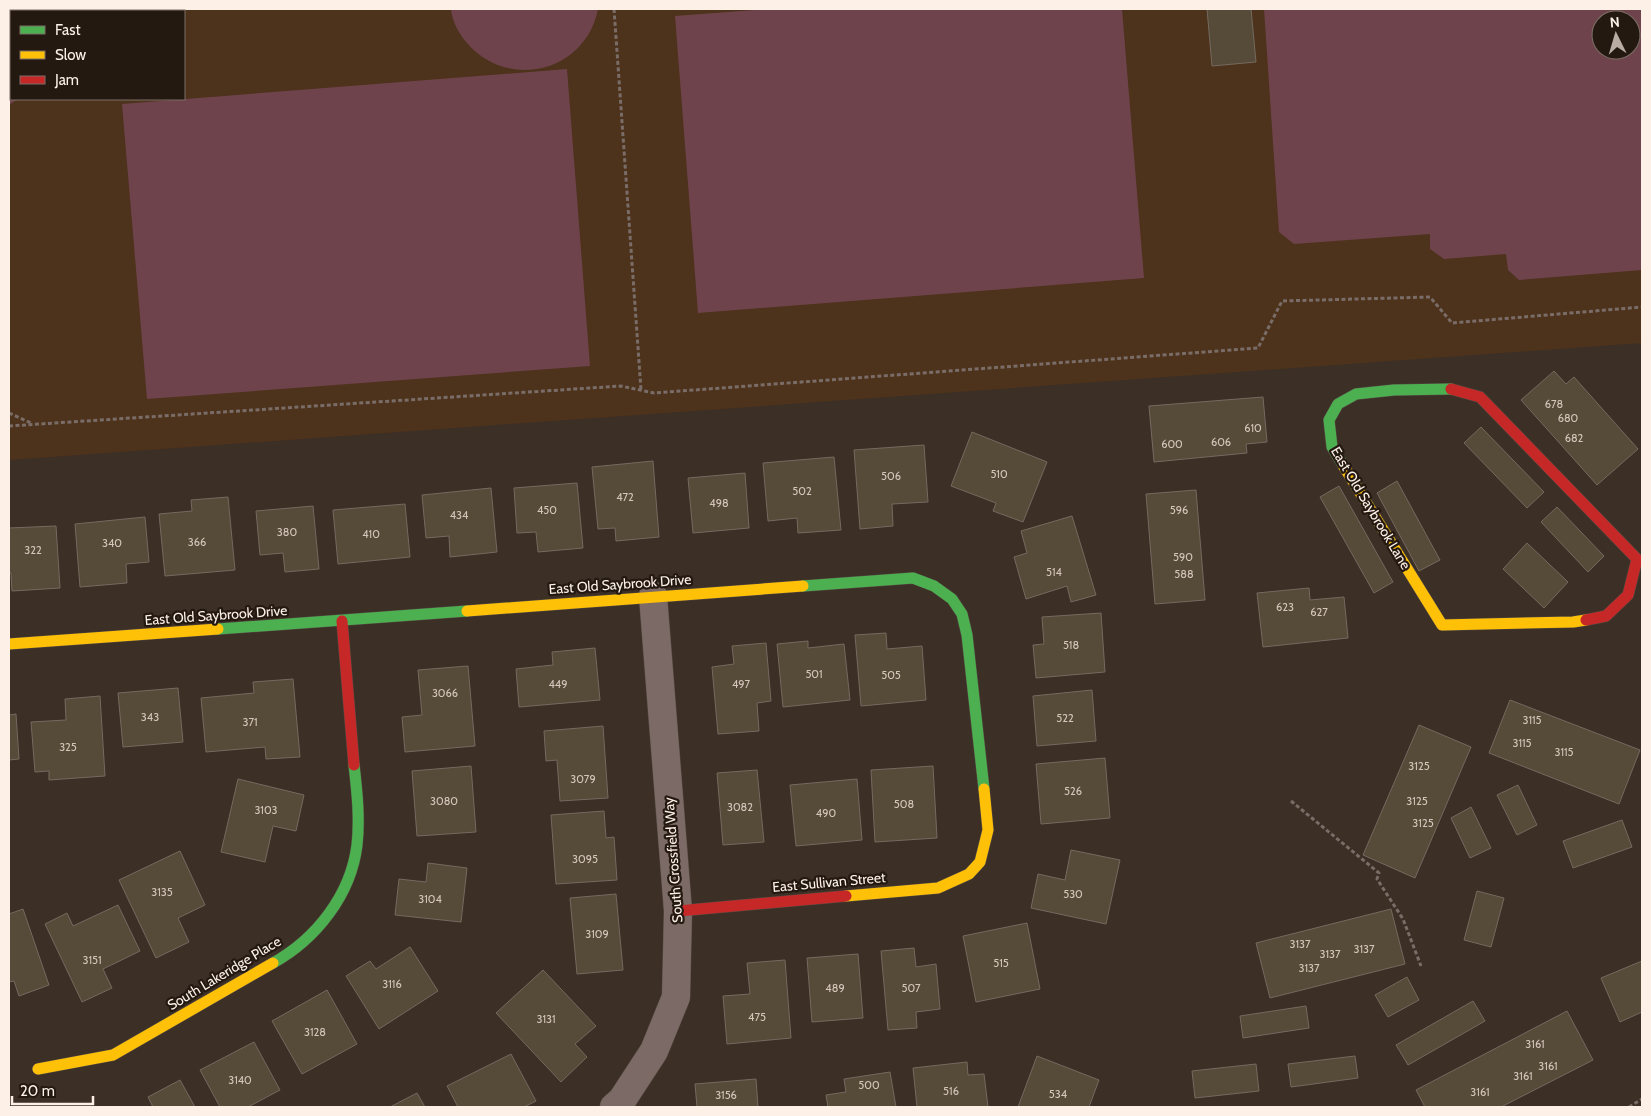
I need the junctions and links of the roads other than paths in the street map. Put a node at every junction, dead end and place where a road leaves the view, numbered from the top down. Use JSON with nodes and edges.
{"nodes":[{"id":1,"x":1640,"y":558,"type":"edge"},
{"id":2,"x":653,"y":596,"type":"junction"},
{"id":3,"x":342,"y":621,"type":"junction"},
{"id":4,"x":9,"y":644,"type":"edge"},
{"id":5,"x":976,"y":868,"type":"joint"},
{"id":6,"x":678,"y":911,"type":"junction"},
{"id":7,"x":38,"y":1069,"type":"dead end"},
{"id":8,"x":614,"y":1107,"type":"edge"}],
"edges":[{"from":1,"to":1,"type":"street","name":"East Old Saybrook Lane"},
{"from":2,"to":3,"type":"street","name":"East Old Saybrook Drive"},
{"from":2,"to":5,"type":"street","name":"East Old Saybrook Drive"},
{"from":2,"to":6,"type":"street","name":"South Crossfield Way"},
{"from":3,"to":4,"type":"street","name":"East Old Saybrook Drive"},
{"from":3,"to":7,"type":"street","name":"South Lakeridge Place"},
{"from":5,"to":6,"type":"street","name":"East Sullivan Street"},
{"from":6,"to":8,"type":"street","name":"South Crossfield Way"}]}
